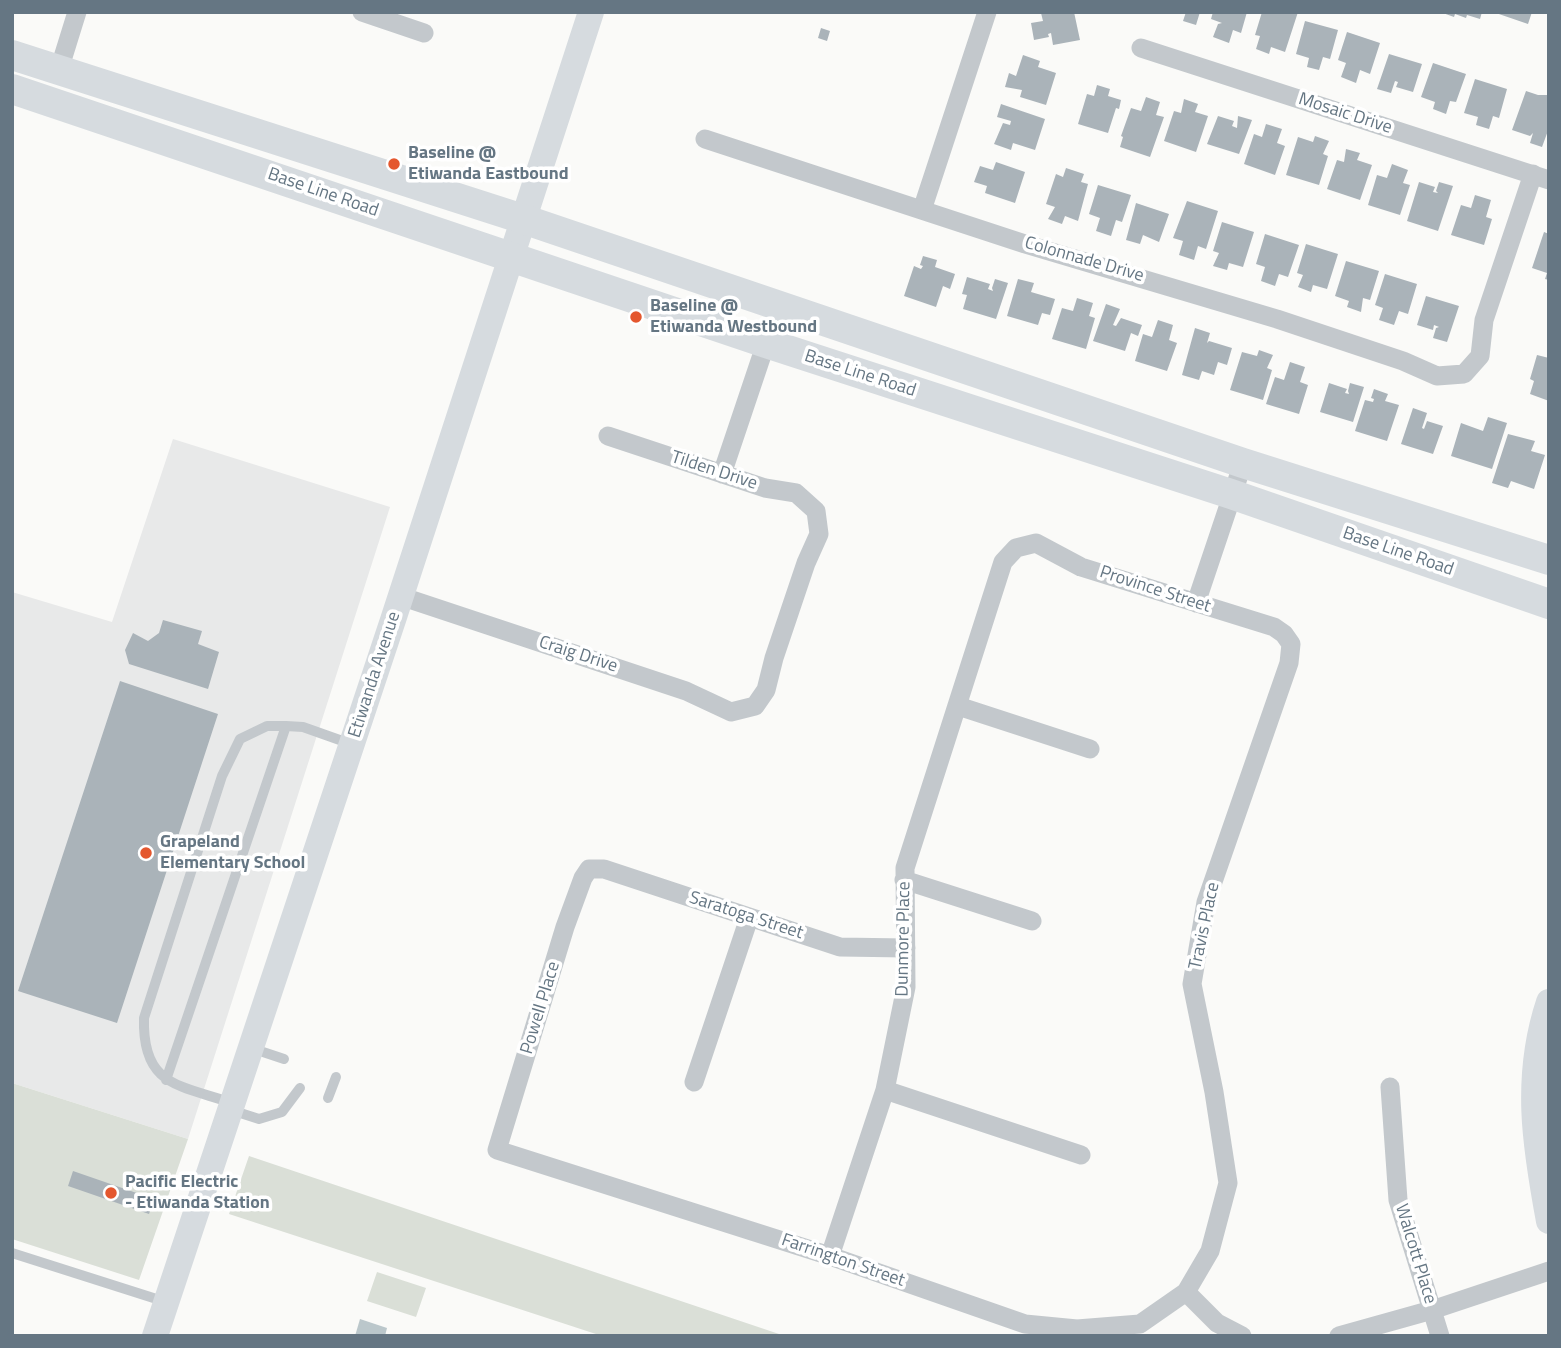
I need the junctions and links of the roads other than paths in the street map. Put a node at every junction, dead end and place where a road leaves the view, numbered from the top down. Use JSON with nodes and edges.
{"nodes":[{"id":1,"x":77,"y":12,"type":"edge"},
{"id":2,"x":362,"y":12,"type":"edge"},
{"id":3,"x":591,"y":12,"type":"edge"},
{"id":4,"x":987,"y":12,"type":"edge"},
{"id":5,"x":424,"y":33,"type":"dead end"},
{"id":6,"x":1141,"y":48,"type":"dead end"},
{"id":7,"x":12,"y":55,"type":"edge"},
{"id":8,"x":59,"y":70,"type":"junction"},
{"id":9,"x":12,"y":89,"type":"edge"},
{"id":10,"x":705,"y":139,"type":"dead end"},
{"id":11,"x":1541,"y":177,"type":"edge"},
{"id":12,"x":922,"y":210,"type":"junction"},
{"id":13,"x":523,"y":219,"type":"junction"},
{"id":14,"x":511,"y":256,"type":"junction"},
{"id":15,"x":766,"y":343,"type":"junction"},
{"id":16,"x":608,"y":436,"type":"dead end"},
{"id":17,"x":1243,"y":463,"type":"junction"},
{"id":18,"x":722,"y":474,"type":"junction"},
{"id":19,"x":1231,"y":494,"type":"junction"},
{"id":20,"x":1016,"y":548,"type":"joint"},
{"id":21,"x":1549,"y":560,"type":"edge"},
{"id":22,"x":400,"y":596,"type":"junction"},
{"id":23,"x":1196,"y":603,"type":"junction"},
{"id":24,"x":1549,"y":604,"type":"edge"},
{"id":25,"x":1290,"y":644,"type":"joint"},
{"id":26,"x":755,"y":706,"type":"joint"},
{"id":27,"x":958,"y":706,"type":"junction"},
{"id":28,"x":285,"y":726,"type":"junction"},
{"id":29,"x":352,"y":744,"type":"junction"},
{"id":30,"x":1090,"y":749,"type":"dead end"},
{"id":31,"x":589,"y":869,"type":"joint"},
{"id":32,"x":904,"y":880,"type":"junction"},
{"id":33,"x":749,"y":918,"type":"junction"},
{"id":34,"x":1032,"y":921,"type":"dead end"},
{"id":35,"x":906,"y":948,"type":"junction"},
{"id":36,"x":1549,"y":1002,"type":"edge"},
{"id":37,"x":251,"y":1048,"type":"junction"},
{"id":38,"x":284,"y":1059,"type":"dead end"},
{"id":39,"x":336,"y":1077,"type":"dead end"},
{"id":40,"x":166,"y":1080,"type":"junction"},
{"id":41,"x":694,"y":1082,"type":"dead end"},
{"id":42,"x":1390,"y":1087,"type":"dead end"},
{"id":43,"x":300,"y":1088,"type":"dead end"},
{"id":44,"x":885,"y":1090,"type":"junction"},
{"id":45,"x":328,"y":1098,"type":"dead end"},
{"id":46,"x":231,"y":1107,"type":"junction"},
{"id":47,"x":497,"y":1150,"type":"joint"},
{"id":48,"x":1081,"y":1155,"type":"dead end"},
{"id":49,"x":1549,"y":1222,"type":"edge"},
{"id":50,"x":12,"y":1253,"type":"edge"},
{"id":51,"x":830,"y":1256,"type":"junction"},
{"id":52,"x":1549,"y":1271,"type":"edge"},
{"id":53,"x":1186,"y":1292,"type":"junction"},
{"id":54,"x":167,"y":1302,"type":"junction"},
{"id":55,"x":1432,"y":1310,"type":"junction"},
{"id":56,"x":155,"y":1336,"type":"edge"},
{"id":57,"x":1242,"y":1336,"type":"edge"},
{"id":58,"x":1339,"y":1336,"type":"edge"},
{"id":59,"x":1440,"y":1336,"type":"edge"}],
"edges":[{"from":1,"to":8,"type":"street"},
{"from":2,"to":5,"type":"street"},
{"from":3,"to":13,"type":"street","name":"Etiwanda Avenue"},
{"from":4,"to":12,"type":"street"},
{"from":6,"to":11,"type":"street","name":"Mosaic Drive"},
{"from":7,"to":8,"type":"main road","name":"Base Line Road"},
{"from":8,"to":13,"type":"main road","name":"Base Line Road"},
{"from":9,"to":14,"type":"main road","name":"Base Line Road"},
{"from":10,"to":12,"type":"street","name":"Colonnade Drive"},
{"from":11,"to":12,"type":"street","name":"Colonnade Drive"},
{"from":13,"to":14,"type":"street","name":"Etiwanda Avenue"},
{"from":13,"to":17,"type":"main road","name":"Base Line Road"},
{"from":14,"to":15,"type":"main road","name":"Base Line Road"},
{"from":14,"to":22,"type":"street","name":"Etiwanda Avenue"},
{"from":15,"to":18,"type":"street"},
{"from":15,"to":19,"type":"main road","name":"Base Line Road"},
{"from":16,"to":18,"type":"street","name":"Tilden Drive"},
{"from":17,"to":19,"type":"street"},
{"from":17,"to":21,"type":"main road","name":"Base Line Road"},
{"from":18,"to":26,"type":"street","name":"Tilden Drive"},
{"from":19,"to":23,"type":"street"},
{"from":19,"to":24,"type":"main road","name":"Base Line Road"},
{"from":20,"to":23,"type":"street","name":"Province Street"},
{"from":20,"to":27,"type":"street","name":"Dunmore Place"},
{"from":22,"to":26,"type":"street","name":"Craig Drive"},
{"from":22,"to":29,"type":"street","name":"Etiwanda Avenue"},
{"from":23,"to":25,"type":"street","name":"Province Street"},
{"from":25,"to":53,"type":"street","name":"Travis Place"},
{"from":27,"to":30,"type":"street"},
{"from":27,"to":32,"type":"street","name":"Dunmore Place"},
{"from":28,"to":29,"type":"lane"},
{"from":28,"to":40,"type":"lane"},
{"from":28,"to":40,"type":"lane"},
{"from":29,"to":37,"type":"street","name":"Etiwanda Avenue"},
{"from":31,"to":33,"type":"street","name":"Saratoga Street"},
{"from":31,"to":47,"type":"street","name":"Powell Place"},
{"from":32,"to":34,"type":"street"},
{"from":32,"to":35,"type":"street","name":"Dunmore Place"},
{"from":33,"to":35,"type":"street","name":"Saratoga Street"},
{"from":33,"to":41,"type":"street"},
{"from":35,"to":44,"type":"street","name":"Dunmore Place"},
{"from":36,"to":49,"type":"street"},
{"from":37,"to":38,"type":"lane"},
{"from":37,"to":46,"type":"street","name":"Etiwanda Avenue"},
{"from":39,"to":45,"type":"lane"},
{"from":40,"to":46,"type":"lane"},
{"from":42,"to":55,"type":"street","name":"Walcott Place"},
{"from":43,"to":46,"type":"lane"},
{"from":44,"to":48,"type":"street"},
{"from":44,"to":51,"type":"street","name":"Dunmore Place"},
{"from":46,"to":54,"type":"street","name":"Etiwanda Avenue"},
{"from":47,"to":51,"type":"street","name":"Farrington Street"},
{"from":50,"to":54,"type":"lane"},
{"from":51,"to":53,"type":"street","name":"Farrington Street"},
{"from":52,"to":55,"type":"street"},
{"from":53,"to":57,"type":"street"},
{"from":54,"to":56,"type":"street","name":"Etiwanda Avenue"},
{"from":55,"to":58,"type":"street"},
{"from":55,"to":59,"type":"street","name":"Walcott Place"}]}
